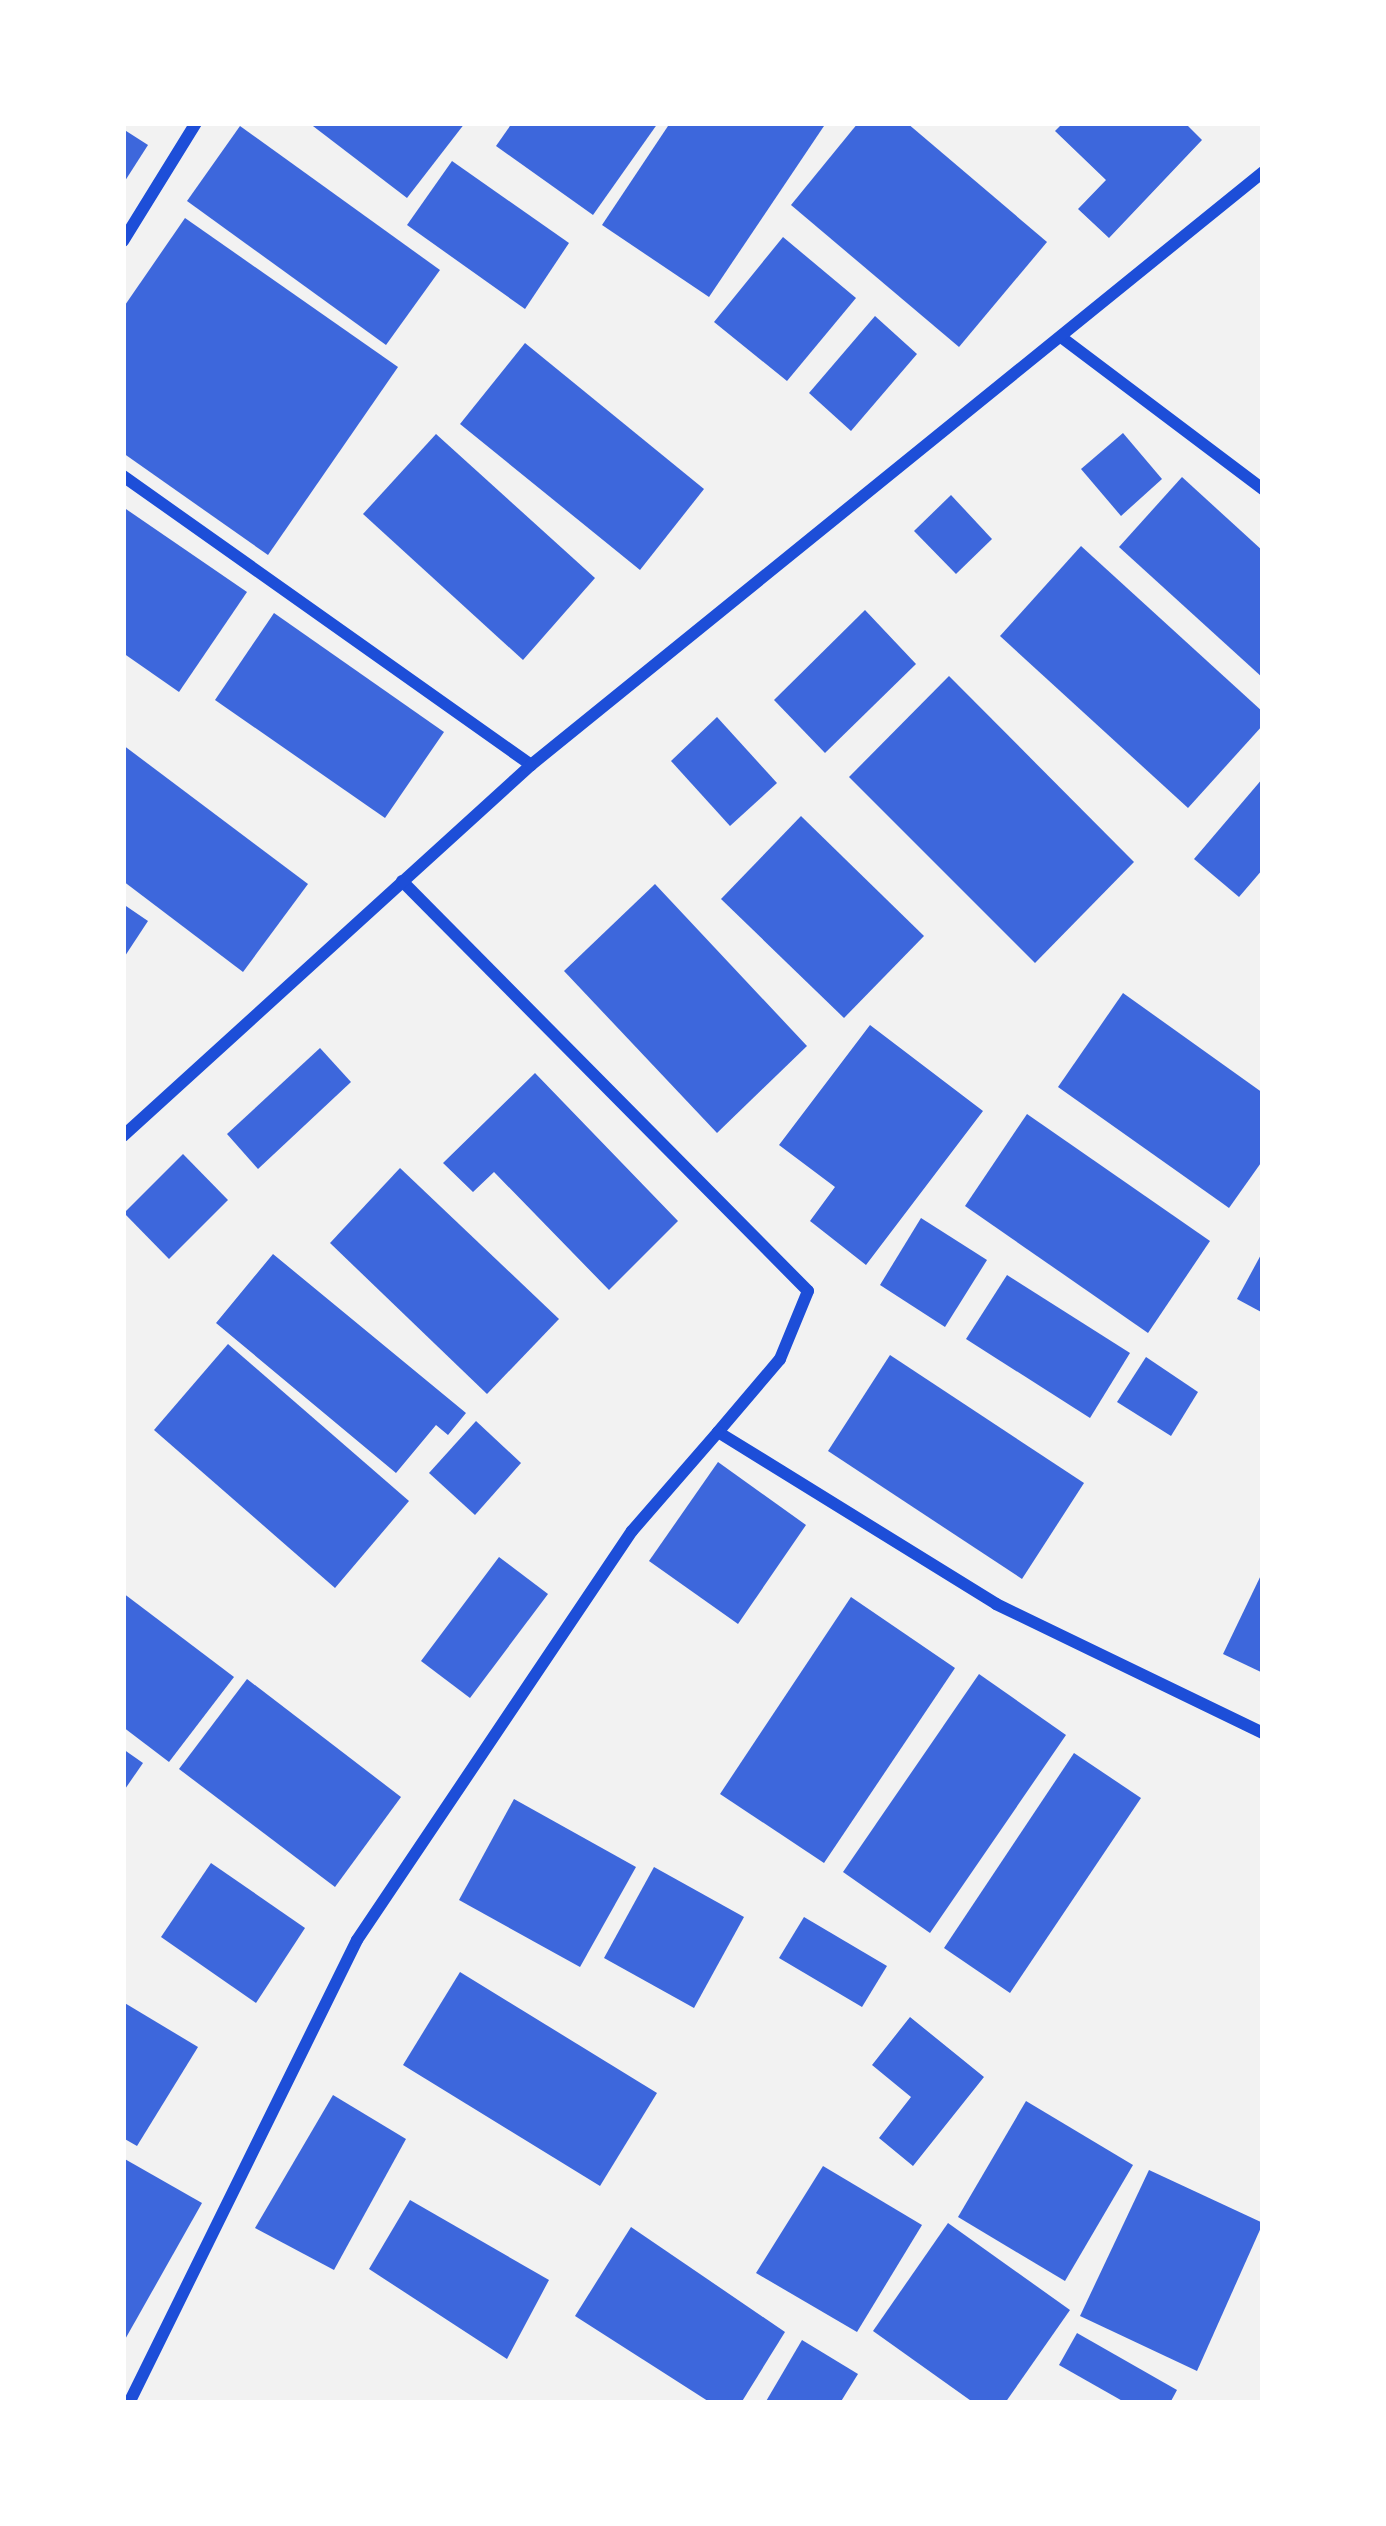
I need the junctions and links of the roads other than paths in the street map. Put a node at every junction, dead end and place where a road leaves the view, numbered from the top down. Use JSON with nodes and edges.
{"nodes":[{"id":1,"x":196,"y":123,"type":"edge"},
{"id":2,"x":1263,"y":172,"type":"edge"},
{"id":3,"x":123,"y":241,"type":"edge"},
{"id":4,"x":1061,"y":337,"type":"junction"},
{"id":5,"x":123,"y":476,"type":"edge"},
{"id":6,"x":1263,"y":489,"type":"edge"},
{"id":7,"x":531,"y":765,"type":"junction"},
{"id":8,"x":402,"y":881,"type":"junction"},
{"id":9,"x":123,"y":1136,"type":"edge"},
{"id":10,"x":718,"y":1432,"type":"junction"},
{"id":11,"x":1263,"y":1732,"type":"edge"},
{"id":12,"x":129,"y":2403,"type":"edge"}],
"edges":[{"from":1,"to":3,"type":"street"},
{"from":2,"to":4,"type":"street"},
{"from":4,"to":6,"type":"street"},
{"from":4,"to":7,"type":"street"},
{"from":5,"to":7,"type":"street"},
{"from":7,"to":8,"type":"street"},
{"from":8,"to":9,"type":"street"},
{"from":8,"to":10,"type":"street"},
{"from":10,"to":11,"type":"street"},
{"from":10,"to":12,"type":"street"}]}
